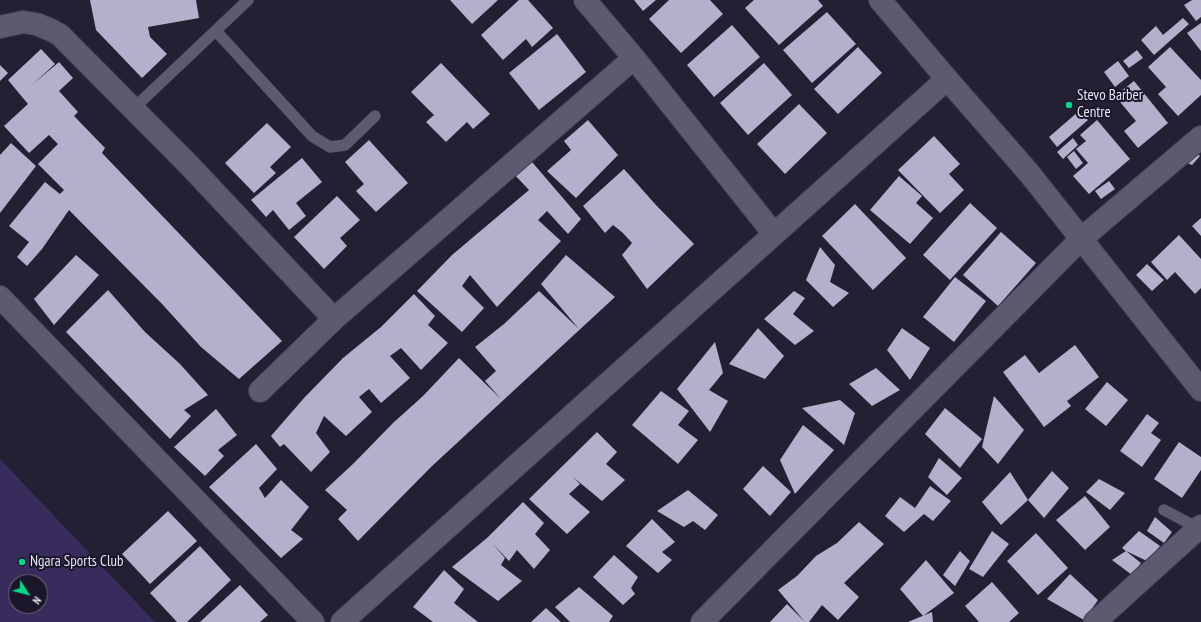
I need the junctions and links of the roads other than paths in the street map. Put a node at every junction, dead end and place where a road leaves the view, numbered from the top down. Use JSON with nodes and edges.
{"nodes":[{"id":1,"x":248,"y":0,"type":"edge"},
{"id":2,"x":585,"y":0,"type":"edge"},
{"id":3,"x":880,"y":0,"type":"edge"},
{"id":4,"x":0,"y":27,"type":"edge"},
{"id":5,"x":216,"y":30,"type":"junction"},
{"id":6,"x":634,"y":58,"type":"junction"},
{"id":7,"x":947,"y":79,"type":"junction"},
{"id":8,"x":134,"y":109,"type":"junction"},
{"id":9,"x":375,"y":116,"type":"dead end"},
{"id":10,"x":1201,"y":137,"type":"edge"},
{"id":11,"x":774,"y":234,"type":"junction"},
{"id":12,"x":1080,"y":238,"type":"junction"},
{"id":13,"x":0,"y":297,"type":"edge"},
{"id":14,"x":334,"y":319,"type":"junction"},
{"id":15,"x":1201,"y":390,"type":"edge"},
{"id":16,"x":260,"y":391,"type":"dead end"},
{"id":17,"x":1164,"y":510,"type":"dead end"},
{"id":18,"x":1200,"y":527,"type":"edge"},
{"id":19,"x":313,"y":622,"type":"edge"},
{"id":20,"x":342,"y":622,"type":"edge"},
{"id":21,"x":702,"y":622,"type":"edge"},
{"id":22,"x":1095,"y":622,"type":"edge"}],
"edges":[{"from":1,"to":5,"type":"lane"},
{"from":2,"to":6,"type":"street"},
{"from":3,"to":7,"type":"street"},
{"from":4,"to":8,"type":"street"},
{"from":5,"to":8,"type":"lane"},
{"from":5,"to":9,"type":"lane"},
{"from":6,"to":11,"type":"street"},
{"from":6,"to":14,"type":"street"},
{"from":7,"to":11,"type":"street"},
{"from":7,"to":12,"type":"street"},
{"from":8,"to":14,"type":"street"},
{"from":10,"to":12,"type":"street"},
{"from":11,"to":20,"type":"street"},
{"from":12,"to":15,"type":"street"},
{"from":12,"to":21,"type":"street"},
{"from":13,"to":19,"type":"street"},
{"from":14,"to":16,"type":"street"},
{"from":17,"to":18,"type":"lane"},
{"from":18,"to":22,"type":"street"}]}
